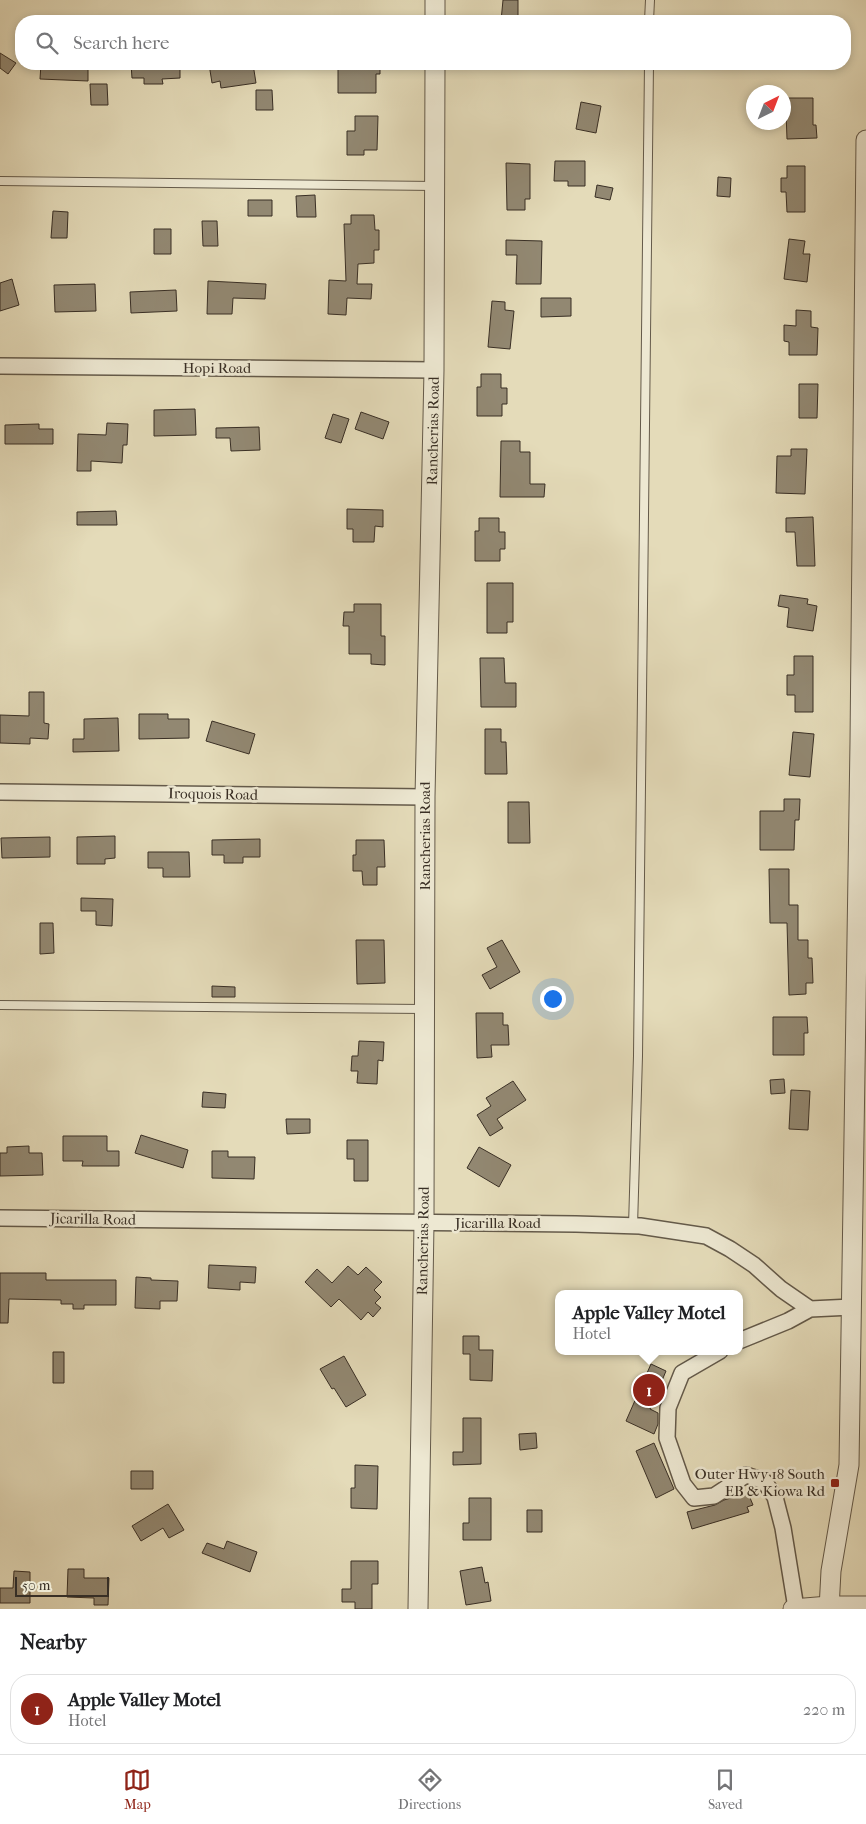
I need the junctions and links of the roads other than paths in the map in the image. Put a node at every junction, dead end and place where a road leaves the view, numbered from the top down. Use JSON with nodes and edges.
{"nodes":[{"id":1,"x":435,"y":0,"type":"edge"},
{"id":2,"x":650,"y":0,"type":"edge"},
{"id":3,"x":435,"y":15,"type":"edge"},
{"id":4,"x":650,"y":15,"type":"edge"},
{"id":5,"x":435,"y":70,"type":"edge"},
{"id":6,"x":649,"y":70,"type":"edge"},
{"id":7,"x":866,"y":140,"type":"edge"},
{"id":8,"x":0,"y":181,"type":"edge"},
{"id":9,"x":435,"y":186,"type":"junction"},
{"id":10,"x":0,"y":366,"type":"edge"},
{"id":11,"x":434,"y":370,"type":"junction"},
{"id":12,"x":0,"y":792,"type":"edge"},
{"id":13,"x":425,"y":797,"type":"junction"},
{"id":14,"x":0,"y":1005,"type":"edge"},
{"id":15,"x":424,"y":1009,"type":"junction"},
{"id":16,"x":0,"y":1218,"type":"edge"},
{"id":17,"x":424,"y":1223,"type":"junction"},
{"id":18,"x":633,"y":1226,"type":"junction"},
{"id":19,"x":852,"y":1306,"type":"junction"},
{"id":20,"x":810,"y":1309,"type":"junction"},
{"id":21,"x":743,"y":1339,"type":"edge"},
{"id":22,"x":713,"y":1355,"type":"edge"},
{"id":23,"x":866,"y":1606,"type":"edge"},
{"id":24,"x":829,"y":1607,"type":"edge"},
{"id":25,"x":418,"y":1609,"type":"edge"},
{"id":26,"x":795,"y":1609,"type":"edge"}],
"edges":[{"from":1,"to":3,"type":"street"},
{"from":2,"to":4,"type":"lane"},
{"from":5,"to":9,"type":"street","name":"Rancherias Road"},
{"from":6,"to":18,"type":"lane"},
{"from":7,"to":19,"type":"street"},
{"from":8,"to":9,"type":"lane"},
{"from":9,"to":11,"type":"street","name":"Rancherias Road"},
{"from":10,"to":11,"type":"street","name":"Hopi Road"},
{"from":11,"to":13,"type":"street","name":"Rancherias Road"},
{"from":12,"to":13,"type":"street","name":"Iroquois Road"},
{"from":13,"to":15,"type":"street","name":"Rancherias Road"},
{"from":14,"to":15,"type":"lane"},
{"from":15,"to":17,"type":"street","name":"Rancherias Road"},
{"from":16,"to":17,"type":"street","name":"Jicarilla Road"},
{"from":17,"to":18,"type":"street","name":"Jicarilla Road"},
{"from":17,"to":25,"type":"street","name":"Rancherias Road"},
{"from":18,"to":20,"type":"street","name":"Jicarilla Road"},
{"from":19,"to":20,"type":"street"},
{"from":19,"to":24,"type":"street"},
{"from":20,"to":21,"type":"street"},
{"from":22,"to":26,"type":"street"},
{"from":23,"to":24,"type":"street"},
{"from":24,"to":26,"type":"street"}]}
